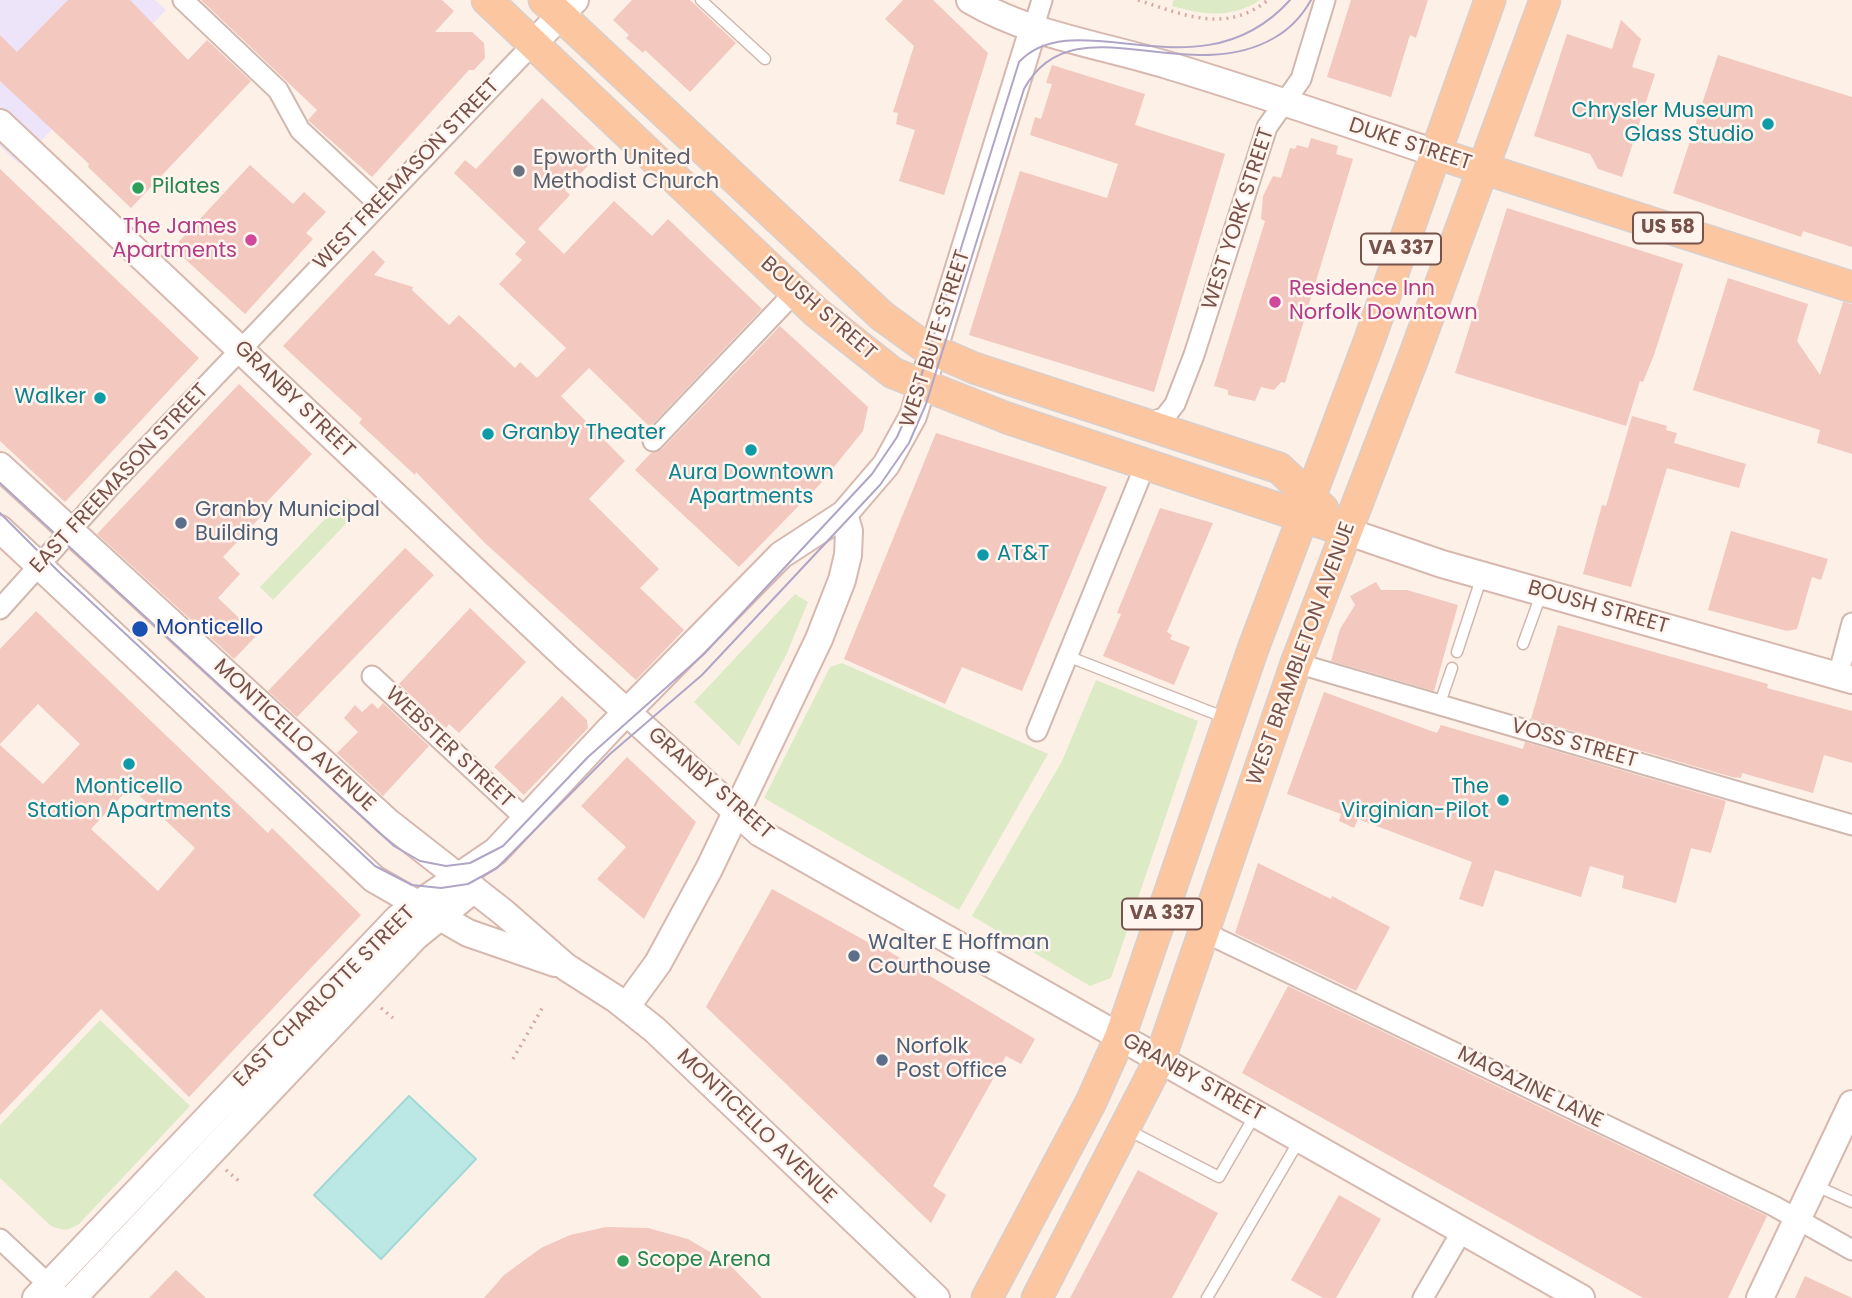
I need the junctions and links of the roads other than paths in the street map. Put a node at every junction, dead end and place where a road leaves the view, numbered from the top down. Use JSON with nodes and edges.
{"nodes":[{"id":1,"x":183,"y":0,"type":"edge"},
{"id":2,"x":487,"y":0,"type":"edge"},
{"id":3,"x":701,"y":0,"type":"edge"},
{"id":4,"x":970,"y":0,"type":"edge"},
{"id":5,"x":1042,"y":0,"type":"edge"},
{"id":6,"x":1325,"y":0,"type":"edge"},
{"id":7,"x":1490,"y":0,"type":"edge"},
{"id":8,"x":1545,"y":0,"type":"edge"},
{"id":9,"x":560,"y":5,"type":"edge"},
{"id":10,"x":1034,"y":26,"type":"junction"},
{"id":11,"x":533,"y":44,"type":"junction"},
{"id":12,"x":765,"y":59,"type":"dead end"},
{"id":13,"x":1283,"y":103,"type":"junction"},
{"id":14,"x":0,"y":123,"type":"edge"},
{"id":15,"x":1435,"y":153,"type":"junction"},
{"id":16,"x":1483,"y":169,"type":"junction"},
{"id":17,"x":379,"y":204,"type":"junction"},
{"id":18,"x":1852,"y":287,"type":"edge"},
{"id":19,"x":795,"y":292,"type":"junction"},
{"id":20,"x":240,"y":349,"type":"junction"},
{"id":21,"x":934,"y":351,"type":"junction"},
{"id":22,"x":922,"y":387,"type":"junction"},
{"id":23,"x":1141,"y":424,"type":"junction"},
{"id":24,"x":653,"y":440,"type":"dead end"},
{"id":25,"x":1146,"y":463,"type":"junction"},
{"id":26,"x":0,"y":466,"type":"edge"},
{"id":27,"x":1306,"y":506,"type":"junction"},
{"id":28,"x":844,"y":514,"type":"junction"},
{"id":29,"x":0,"y":529,"type":"edge"},
{"id":30,"x":71,"y":530,"type":"junction"},
{"id":31,"x":1346,"y":531,"type":"junction"},
{"id":32,"x":38,"y":567,"type":"junction"},
{"id":33,"x":1482,"y":575,"type":"junction"},
{"id":34,"x":1542,"y":592,"type":"junction"},
{"id":35,"x":0,"y":609,"type":"edge"},
{"id":36,"x":1852,"y":623,"type":"edge"},
{"id":37,"x":1523,"y":644,"type":"dead end"},
{"id":38,"x":1457,"y":652,"type":"dead end"},
{"id":39,"x":1067,"y":656,"type":"junction"},
{"id":40,"x":1296,"y":663,"type":"junction"},
{"id":41,"x":1452,"y":668,"type":"dead end"},
{"id":42,"x":372,"y":676,"type":"dead end"},
{"id":43,"x":1845,"y":678,"type":"edge"},
{"id":44,"x":1439,"y":706,"type":"junction"},
{"id":45,"x":627,"y":712,"type":"junction"},
{"id":46,"x":1229,"y":719,"type":"junction"},
{"id":47,"x":1037,"y":731,"type":"dead end"},
{"id":48,"x":736,"y":811,"type":"junction"},
{"id":49,"x":527,"y":820,"type":"junction"},
{"id":50,"x":1852,"y":825,"type":"edge"},
{"id":51,"x":466,"y":883,"type":"junction"},
{"id":52,"x":427,"y":910,"type":"junction"},
{"id":53,"x":1205,"y":932,"type":"junction"},
{"id":54,"x":566,"y":967,"type":"junction"},
{"id":55,"x":626,"y":1007,"type":"junction"},
{"id":56,"x":1121,"y":1037,"type":"junction"},
{"id":57,"x":1160,"y":1059,"type":"junction"},
{"id":58,"x":1852,"y":1104,"type":"edge"},
{"id":59,"x":1256,"y":1113,"type":"junction"},
{"id":60,"x":1124,"y":1128,"type":"junction"},
{"id":61,"x":1300,"y":1139,"type":"junction"},
{"id":62,"x":1813,"y":1185,"type":"junction"},
{"id":63,"x":1852,"y":1202,"type":"edge"},
{"id":64,"x":1796,"y":1220,"type":"junction"},
{"id":65,"x":1462,"y":1231,"type":"junction"},
{"id":66,"x":0,"y":1239,"type":"edge"},
{"id":67,"x":1852,"y":1250,"type":"edge"},
{"id":68,"x":49,"y":1294,"type":"edge"},
{"id":69,"x":74,"y":1298,"type":"edge"},
{"id":70,"x":936,"y":1298,"type":"edge"},
{"id":71,"x":987,"y":1298,"type":"edge"},
{"id":72,"x":1037,"y":1298,"type":"edge"},
{"id":73,"x":1207,"y":1298,"type":"edge"},
{"id":74,"x":1423,"y":1298,"type":"edge"},
{"id":75,"x":1581,"y":1298,"type":"edge"},
{"id":76,"x":1760,"y":1298,"type":"edge"}],
"edges":[{"from":1,"to":17,"type":"street"},
{"from":2,"to":11,"type":"main road","name":"BOUSH STREET"},
{"from":3,"to":12,"type":"lane"},
{"from":4,"to":10,"type":"street","name":"DUKE STREET"},
{"from":5,"to":10,"type":"street","name":"WEST BUTE STREET"},
{"from":6,"to":13,"type":"street","name":"WEST YORK STREET"},
{"from":7,"to":15,"type":"main road"},
{"from":8,"to":16,"type":"main road","name":"WEST BRAMBLETON AVENUE"},
{"from":9,"to":11,"type":"street","name":"WEST FREEMASON STREET"},
{"from":9,"to":21,"type":"main road","name":"BOUSH STREET"},
{"from":10,"to":13,"type":"street","name":"DUKE STREET"},
{"from":10,"to":21,"type":"street","name":"WEST BUTE STREET"},
{"from":11,"to":17,"type":"street","name":"WEST FREEMASON STREET"},
{"from":11,"to":19,"type":"main road","name":"BOUSH STREET"},
{"from":13,"to":15,"type":"street","name":"DUKE STREET"},
{"from":13,"to":23,"type":"street","name":"WEST YORK STREET"},
{"from":14,"to":20,"type":"street","name":"GRANBY STREET"},
{"from":15,"to":16,"type":"main road","name":"DUKE STREET","number":"US 58"},
{"from":15,"to":27,"type":"main road","number":"VA 337"},
{"from":16,"to":18,"type":"main road","name":"DUKE STREET","number":"US 58"},
{"from":16,"to":31,"type":"main road","name":"WEST BRAMBLETON AVENUE","number":"VA 337"},
{"from":17,"to":20,"type":"street","name":"WEST FREEMASON STREET"},
{"from":19,"to":22,"type":"main road","name":"BOUSH STREET"},
{"from":19,"to":24,"type":"street"},
{"from":20,"to":30,"type":"street","name":"EAST FREEMASON STREET"},
{"from":20,"to":45,"type":"street","name":"GRANBY STREET"},
{"from":21,"to":22,"type":"street","name":"WEST BUTE STREET"},
{"from":21,"to":23,"type":"main road","name":"BOUSH STREET"},
{"from":22,"to":25,"type":"main road","name":"BOUSH STREET"},
{"from":22,"to":28,"type":"street","name":"WEST BUTE STREET"},
{"from":23,"to":27,"type":"main road","name":"BOUSH STREET"},
{"from":25,"to":27,"type":"main road","name":"BOUSH STREET"},
{"from":25,"to":39,"type":"street"},
{"from":26,"to":30,"type":"street","name":"MONTICELLO AVENUE"},
{"from":27,"to":31,"type":"main road","name":"BOUSH STREET"},
{"from":27,"to":46,"type":"main road","number":"VA 337"},
{"from":28,"to":45,"type":"street","name":"WEST BUTE STREET"},
{"from":28,"to":48,"type":"street"},
{"from":29,"to":32,"type":"street","name":"MONTICELLO AVENUE"},
{"from":30,"to":32,"type":"street","name":"EAST FREEMASON STREET"},
{"from":30,"to":51,"type":"street","name":"MONTICELLO AVENUE"},
{"from":31,"to":33,"type":"street","name":"BOUSH STREET"},
{"from":31,"to":40,"type":"main road","name":"WEST BRAMBLETON AVENUE","number":"VA 337"},
{"from":32,"to":35,"type":"street","name":"EAST FREEMASON STREET"},
{"from":32,"to":52,"type":"street","name":"MONTICELLO AVENUE"},
{"from":33,"to":34,"type":"street","name":"BOUSH STREET"},
{"from":33,"to":38,"type":"lane"},
{"from":34,"to":37,"type":"lane"},
{"from":34,"to":43,"type":"street","name":"BOUSH STREET"},
{"from":36,"to":43,"type":"street"},
{"from":39,"to":46,"type":"lane"},
{"from":39,"to":47,"type":"street"},
{"from":40,"to":44,"type":"street","name":"VOSS STREET"},
{"from":40,"to":53,"type":"main road","name":"WEST BRAMBLETON AVENUE","number":"VA 337"},
{"from":41,"to":44,"type":"lane"},
{"from":42,"to":49,"type":"street","name":"WEBSTER STREET"},
{"from":44,"to":50,"type":"street","name":"VOSS STREET"},
{"from":45,"to":48,"type":"street","name":"GRANBY STREET"},
{"from":45,"to":49,"type":"street","name":"EAST CHARLOTTE STREET"},
{"from":46,"to":56,"type":"main road","number":"VA 337"},
{"from":48,"to":55,"type":"street"},
{"from":48,"to":56,"type":"street","name":"GRANBY STREET"},
{"from":49,"to":51,"type":"street","name":"EAST CHARLOTTE STREET"},
{"from":51,"to":52,"type":"street","name":"EAST CHARLOTTE STREET"},
{"from":51,"to":54,"type":"street","name":"MONTICELLO AVENUE"},
{"from":52,"to":54,"type":"street","name":"MONTICELLO AVENUE"},
{"from":52,"to":68,"type":"street","name":"EAST CHARLOTTE STREET"},
{"from":52,"to":69,"type":"street","name":"EAST CHARLOTTE STREET"},
{"from":53,"to":57,"type":"main road","name":"WEST BRAMBLETON AVENUE","number":"VA 337"},
{"from":53,"to":64,"type":"street","name":"MAGAZINE LANE"},
{"from":54,"to":55,"type":"street","name":"MONTICELLO AVENUE"},
{"from":55,"to":70,"type":"street","name":"MONTICELLO AVENUE"},
{"from":56,"to":57,"type":"street","name":"GRANBY STREET"},
{"from":56,"to":71,"type":"main road","number":"VA 337"},
{"from":57,"to":59,"type":"street","name":"GRANBY STREET"},
{"from":57,"to":60,"type":"main road","name":"WEST BRAMBLETON AVENUE","number":"VA 337"},
{"from":58,"to":62,"type":"street"},
{"from":59,"to":60,"type":"lane"},
{"from":59,"to":61,"type":"street","name":"GRANBY STREET"},
{"from":60,"to":72,"type":"main road","name":"WEST BRAMBLETON AVENUE","number":"VA 337"},
{"from":61,"to":65,"type":"street","name":"GRANBY STREET"},
{"from":61,"to":73,"type":"lane"},
{"from":62,"to":63,"type":"lane"},
{"from":62,"to":64,"type":"street"},
{"from":64,"to":67,"type":"street","name":"MAGAZINE LANE"},
{"from":64,"to":76,"type":"street"},
{"from":65,"to":74,"type":"street"},
{"from":65,"to":75,"type":"street","name":"GRANBY STREET"},
{"from":66,"to":68,"type":"street"}]}
